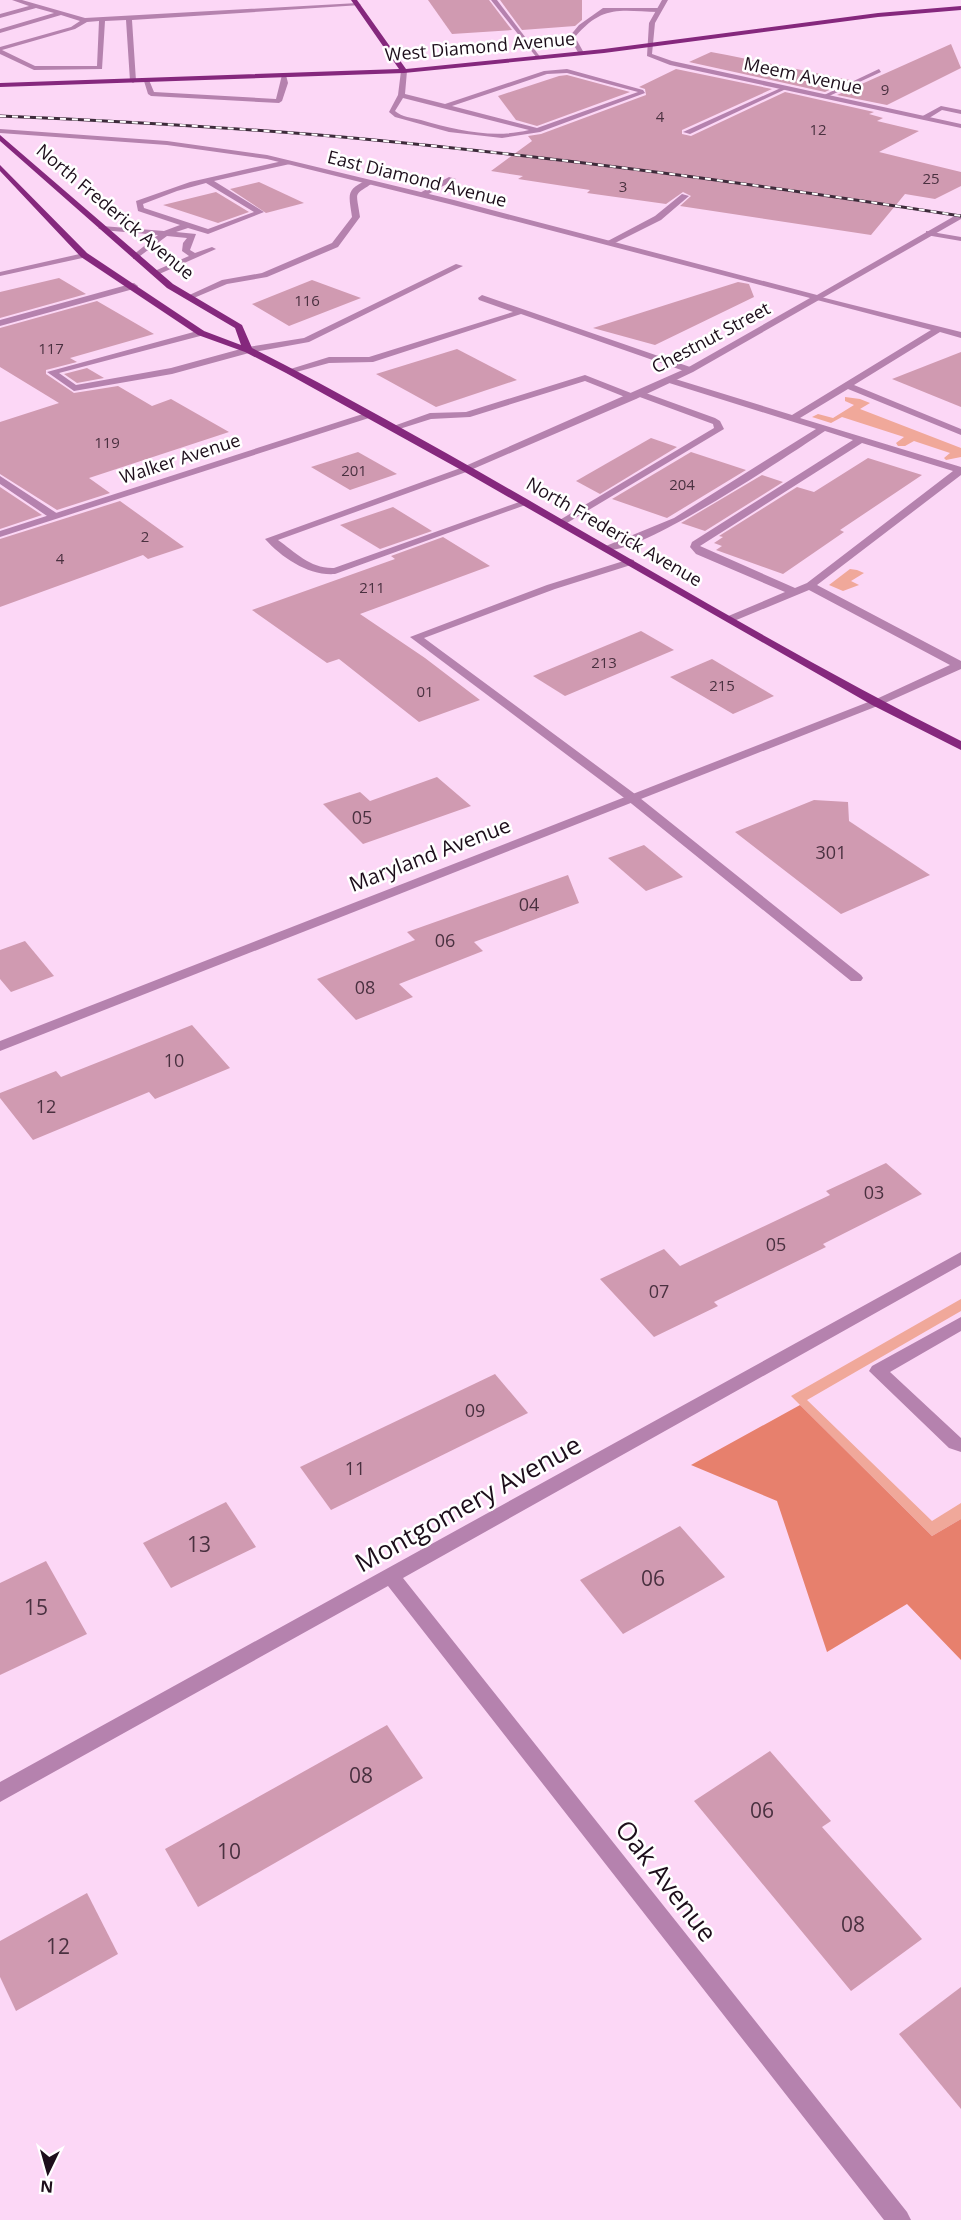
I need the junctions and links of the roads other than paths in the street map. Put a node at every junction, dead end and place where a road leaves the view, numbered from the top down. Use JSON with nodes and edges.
{"nodes":[{"id":1,"x":15,"y":0,"type":"edge"},
{"id":2,"x":53,"y":0,"type":"edge"},
{"id":3,"x":494,"y":0,"type":"edge"},
{"id":4,"x":665,"y":0,"type":"edge"},
{"id":5,"x":356,"y":3,"type":"edge"},
{"id":6,"x":36,"y":6,"type":"junction"},
{"id":7,"x":961,"y":8,"type":"edge"},
{"id":8,"x":52,"y":10,"type":"junction"},
{"id":9,"x":659,"y":10,"type":"junction"},
{"id":10,"x":62,"y":13,"type":"junction"},
{"id":11,"x":0,"y":16,"type":"edge"},
{"id":12,"x":129,"y":18,"type":"junction"},
{"id":13,"x":82,"y":19,"type":"junction"},
{"id":14,"x":102,"y":19,"type":"junction"},
{"id":15,"x":67,"y":21,"type":"dead end"},
{"id":16,"x":0,"y":31,"type":"edge"},
{"id":17,"x":11,"y":37,"type":"dead end"},
{"id":18,"x":0,"y":40,"type":"edge"},
{"id":19,"x":648,"y":45,"type":"junction"},
{"id":20,"x":0,"y":51,"type":"edge"},
{"id":21,"x":581,"y":53,"type":"junction"},
{"id":22,"x":539,"y":57,"type":"junction"},
{"id":23,"x":404,"y":71,"type":"junction"},
{"id":24,"x":879,"y":71,"type":"dead end"},
{"id":25,"x":284,"y":76,"type":"junction"},
{"id":26,"x":133,"y":81,"type":"junction"},
{"id":27,"x":147,"y":81,"type":"junction"},
{"id":28,"x":0,"y":85,"type":"edge"},
{"id":29,"x":785,"y":88,"type":"junction"},
{"id":30,"x":401,"y":95,"type":"junction"},
{"id":31,"x":825,"y":96,"type":"junction"},
{"id":32,"x":446,"y":106,"type":"junction"},
{"id":33,"x":961,"y":112,"type":"edge"},
{"id":34,"x":923,"y":118,"type":"junction"},
{"id":35,"x":961,"y":126,"type":"edge"},
{"id":36,"x":537,"y":130,"type":"junction"},
{"id":37,"x":0,"y":131,"type":"edge"},
{"id":38,"x":687,"y":132,"type":"dead end"},
{"id":39,"x":0,"y":137,"type":"edge"},
{"id":40,"x":287,"y":162,"type":"junction"},
{"id":41,"x":0,"y":167,"type":"edge"},
{"id":42,"x":452,"y":179,"type":"dead end"},
{"id":43,"x":208,"y":181,"type":"junction"},
{"id":44,"x":370,"y":182,"type":"junction"},
{"id":45,"x":420,"y":195,"type":"junction"},
{"id":46,"x":685,"y":196,"type":"dead end"},
{"id":47,"x":961,"y":216,"type":"edge"},
{"id":48,"x":188,"y":225,"type":"junction"},
{"id":49,"x":102,"y":228,"type":"junction"},
{"id":50,"x":166,"y":233,"type":"junction"},
{"id":51,"x":930,"y":233,"type":"junction"},
{"id":52,"x":961,"y":238,"type":"edge"},
{"id":53,"x":608,"y":243,"type":"junction"},
{"id":54,"x":212,"y":249,"type":"dead end"},
{"id":55,"x":84,"y":255,"type":"junction"},
{"id":56,"x":195,"y":256,"type":"junction"},
{"id":57,"x":136,"y":257,"type":"junction"},
{"id":58,"x":459,"y":266,"type":"dead end"},
{"id":59,"x":154,"y":273,"type":"junction"},
{"id":60,"x":0,"y":274,"type":"edge"},
{"id":61,"x":134,"y":286,"type":"junction"},
{"id":62,"x":189,"y":297,"type":"junction"},
{"id":63,"x":482,"y":298,"type":"dead end"},
{"id":64,"x":820,"y":298,"type":"junction"},
{"id":65,"x":520,"y":312,"type":"junction"},
{"id":66,"x":0,"y":323,"type":"edge"},
{"id":67,"x":937,"y":330,"type":"junction"},
{"id":68,"x":201,"y":333,"type":"junction"},
{"id":69,"x":961,"y":335,"type":"edge"},
{"id":70,"x":248,"y":351,"type":"junction"},
{"id":71,"x":690,"y":370,"type":"junction"},
{"id":72,"x":289,"y":371,"type":"junction"},
{"id":73,"x":669,"y":380,"type":"junction"},
{"id":74,"x":848,"y":385,"type":"junction"},
{"id":75,"x":637,"y":396,"type":"junction"},
{"id":76,"x":369,"y":415,"type":"junction"},
{"id":77,"x":793,"y":418,"type":"junction"},
{"id":78,"x":393,"y":428,"type":"junction"},
{"id":79,"x":824,"y":428,"type":"junction"},
{"id":80,"x":961,"y":432,"type":"edge"},
{"id":81,"x":861,"y":439,"type":"junction"},
{"id":82,"x":466,"y":469,"type":"junction"},
{"id":83,"x":961,"y":470,"type":"edge"},
{"id":84,"x":0,"y":478,"type":"edge"},
{"id":85,"x":526,"y":503,"type":"junction"},
{"id":86,"x":54,"y":516,"type":"junction"},
{"id":87,"x":562,"y":523,"type":"junction"},
{"id":88,"x":0,"y":534,"type":"edge"},
{"id":89,"x":606,"y":548,"type":"junction"},
{"id":90,"x":630,"y":562,"type":"junction"},
{"id":91,"x":810,"y":586,"type":"junction"},
{"id":92,"x":795,"y":592,"type":"junction"},
{"id":93,"x":730,"y":619,"type":"junction"},
{"id":94,"x":959,"y":666,"type":"edge"},
{"id":95,"x":876,"y":703,"type":"junction"},
{"id":96,"x":961,"y":746,"type":"edge"},
{"id":97,"x":631,"y":797,"type":"junction"},
{"id":98,"x":856,"y":978,"type":"dead end"},
{"id":99,"x":0,"y":1046,"type":"edge"},
{"id":100,"x":961,"y":1258,"type":"edge"},
{"id":101,"x":961,"y":1323,"type":"edge"},
{"id":102,"x":961,"y":1445,"type":"edge"},
{"id":103,"x":391,"y":1576,"type":"junction"},
{"id":104,"x":0,"y":1793,"type":"edge"},
{"id":105,"x":899,"y":2220,"type":"edge"}],
"edges":[{"from":1,"to":6,"type":"street"},
{"from":2,"to":8,"type":"street"},
{"from":3,"to":22,"type":"street"},
{"from":4,"to":9,"type":"street"},
{"from":5,"to":12,"type":"street"},
{"from":5,"to":23,"type":"main road"},
{"from":6,"to":8,"type":"street"},
{"from":6,"to":11,"type":"street"},
{"from":7,"to":19,"type":"main road","name":"West Diamond Avenue"},
{"from":8,"to":10,"type":"street"},
{"from":9,"to":19,"type":"street"},
{"from":9,"to":21,"type":"street"},
{"from":10,"to":13,"type":"street"},
{"from":10,"to":16,"type":"street"},
{"from":12,"to":14,"type":"street"},
{"from":12,"to":26,"type":"street"},
{"from":13,"to":14,"type":"street"},
{"from":13,"to":15,"type":"street"},
{"from":13,"to":20,"type":"street"},
{"from":14,"to":20,"type":"street"},
{"from":17,"to":18,"type":"street"},
{"from":19,"to":21,"type":"main road","name":"West Diamond Avenue"},
{"from":19,"to":29,"type":"street","name":"Meem Avenue"},
{"from":21,"to":22,"type":"main road","name":"West Diamond Avenue"},
{"from":22,"to":23,"type":"main road","name":"West Diamond Avenue"},
{"from":23,"to":25,"type":"main road","name":"West Diamond Avenue"},
{"from":23,"to":30,"type":"street"},
{"from":24,"to":31,"type":"street"},
{"from":25,"to":27,"type":"main road","name":"West Diamond Avenue"},
{"from":25,"to":27,"type":"street"},
{"from":26,"to":27,"type":"main road","name":"West Diamond Avenue"},
{"from":26,"to":28,"type":"main road","name":"West Diamond Avenue"},
{"from":29,"to":31,"type":"street","name":"Meem Avenue"},
{"from":29,"to":38,"type":"street"},
{"from":30,"to":32,"type":"street"},
{"from":30,"to":36,"type":"street"},
{"from":31,"to":34,"type":"street","name":"Meem Avenue"},
{"from":32,"to":36,"type":"street"},
{"from":32,"to":36,"type":"street"},
{"from":33,"to":34,"type":"street"},
{"from":34,"to":35,"type":"street","name":"Meem Avenue"},
{"from":37,"to":40,"type":"street","name":"East Diamond Avenue"},
{"from":39,"to":49,"type":"main road","name":"North Frederick Avenue"},
{"from":40,"to":43,"type":"street"},
{"from":40,"to":44,"type":"street","name":"East Diamond Avenue"},
{"from":41,"to":55,"type":"main road","name":"North Frederick Avenue"},
{"from":42,"to":45,"type":"street"},
{"from":43,"to":48,"type":"street"},
{"from":43,"to":48,"type":"street"},
{"from":44,"to":45,"type":"street","name":"East Diamond Avenue"},
{"from":44,"to":62,"type":"street"},
{"from":45,"to":53,"type":"street","name":"East Diamond Avenue"},
{"from":46,"to":53,"type":"street"},
{"from":47,"to":51,"type":"street","name":"Chestnut Street"},
{"from":48,"to":50,"type":"street"},
{"from":49,"to":50,"type":"street"},
{"from":49,"to":57,"type":"main road","name":"North Frederick Avenue"},
{"from":50,"to":56,"type":"street"},
{"from":50,"to":57,"type":"street"},
{"from":51,"to":52,"type":"street"},
{"from":51,"to":64,"type":"street","name":"Chestnut Street"},
{"from":53,"to":64,"type":"street","name":"East Diamond Avenue"},
{"from":54,"to":56,"type":"street"},
{"from":55,"to":60,"type":"street"},
{"from":55,"to":61,"type":"main road","name":"North Frederick Avenue"},
{"from":56,"to":59,"type":"street"},
{"from":57,"to":59,"type":"main road","name":"North Frederick Avenue"},
{"from":58,"to":70,"type":"street"},
{"from":59,"to":62,"type":"main road","name":"North Frederick Avenue"},
{"from":61,"to":66,"type":"street"},
{"from":61,"to":68,"type":"main road","name":"North Frederick Avenue"},
{"from":62,"to":70,"type":"main road","name":"North Frederick Avenue"},
{"from":63,"to":65,"type":"street"},
{"from":64,"to":67,"type":"street","name":"East Diamond Avenue"},
{"from":64,"to":71,"type":"street","name":"Chestnut Street"},
{"from":65,"to":71,"type":"street"},
{"from":65,"to":72,"type":"street"},
{"from":67,"to":69,"type":"street","name":"East Diamond Avenue"},
{"from":67,"to":74,"type":"street"},
{"from":68,"to":70,"type":"main road","name":"North Frederick Avenue"},
{"from":68,"to":70,"type":"street"},
{"from":70,"to":72,"type":"main road","name":"North Frederick Avenue"},
{"from":71,"to":73,"type":"street","name":"Chestnut Street"},
{"from":72,"to":76,"type":"main road","name":"North Frederick Avenue"},
{"from":73,"to":75,"type":"street","name":"Chestnut Street"},
{"from":73,"to":77,"type":"street"},
{"from":74,"to":77,"type":"street"},
{"from":74,"to":80,"type":"street"},
{"from":75,"to":78,"type":"street"},
{"from":75,"to":82,"type":"street","name":"Chestnut Street"},
{"from":75,"to":87,"type":"street"},
{"from":76,"to":78,"type":"main road","name":"North Frederick Avenue"},
{"from":76,"to":86,"type":"street","name":"Walker Avenue"},
{"from":77,"to":79,"type":"street"},
{"from":78,"to":82,"type":"main road","name":"North Frederick Avenue"},
{"from":79,"to":81,"type":"street"},
{"from":79,"to":89,"type":"street"},
{"from":81,"to":83,"type":"street"},
{"from":81,"to":92,"type":"street"},
{"from":82,"to":85,"type":"main road","name":"North Frederick Avenue"},
{"from":82,"to":85,"type":"street","name":"Chestnut Street"},
{"from":83,"to":91,"type":"street"},
{"from":84,"to":86,"type":"street"},
{"from":85,"to":87,"type":"main road","name":"North Frederick Avenue"},
{"from":86,"to":88,"type":"street","name":"Walker Avenue"},
{"from":87,"to":89,"type":"main road","name":"North Frederick Avenue"},
{"from":89,"to":90,"type":"main road","name":"North Frederick Avenue"},
{"from":90,"to":93,"type":"main road","name":"North Frederick Avenue"},
{"from":90,"to":97,"type":"street"},
{"from":91,"to":92,"type":"street"},
{"from":91,"to":94,"type":"street"},
{"from":92,"to":93,"type":"street"},
{"from":93,"to":95,"type":"main road","name":"North Frederick Avenue"},
{"from":94,"to":95,"type":"street","name":"Maryland Avenue"},
{"from":95,"to":96,"type":"main road","name":"North Frederick Avenue"},
{"from":95,"to":97,"type":"street","name":"Maryland Avenue"},
{"from":97,"to":98,"type":"street"},
{"from":97,"to":99,"type":"street","name":"Maryland Avenue"},
{"from":100,"to":103,"type":"street","name":"Montgomery Avenue"},
{"from":101,"to":102,"type":"street"},
{"from":103,"to":104,"type":"street","name":"Montgomery Avenue"},
{"from":103,"to":105,"type":"street","name":"Oak Avenue"}]}
